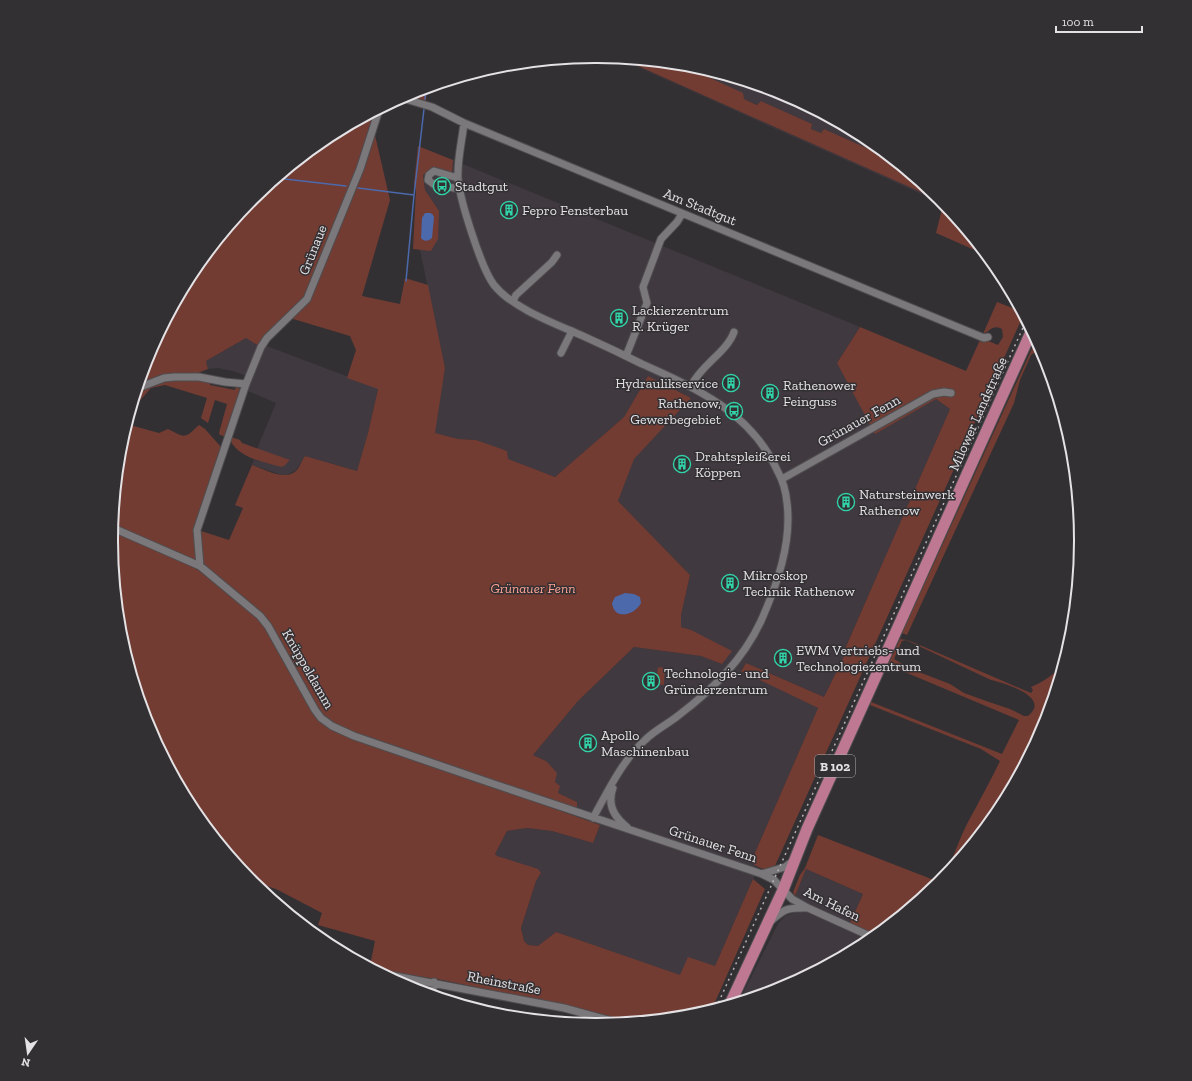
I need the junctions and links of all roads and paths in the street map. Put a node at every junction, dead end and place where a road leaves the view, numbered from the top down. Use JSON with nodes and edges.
{"nodes":[{"id":1,"x":410,"y":100,"type":"edge"},
{"id":2,"x":377,"y":116,"type":"edge"},
{"id":3,"x":464,"y":122,"type":"junction"},
{"id":4,"x":458,"y":178,"type":"junction"},
{"id":5,"x":460,"y":189,"type":"junction"},
{"id":6,"x":682,"y":214,"type":"junction"},
{"id":7,"x":557,"y":255,"type":"dead end"},
{"id":8,"x":513,"y":301,"type":"junction"},
{"id":9,"x":572,"y":331,"type":"junction"},
{"id":10,"x":734,"y":332,"type":"dead end"},
{"id":11,"x":988,"y":337,"type":"dead end"},
{"id":12,"x":1028,"y":338,"type":"edge"},
{"id":13,"x":561,"y":353,"type":"dead end"},
{"id":14,"x":626,"y":356,"type":"junction"},
{"id":15,"x":246,"y":384,"type":"junction"},
{"id":16,"x":145,"y":385,"type":"edge"},
{"id":17,"x":691,"y":386,"type":"junction"},
{"id":18,"x":951,"y":393,"type":"dead end"},
{"id":19,"x":782,"y":479,"type":"junction"},
{"id":20,"x":119,"y":530,"type":"edge"},
{"id":21,"x":200,"y":566,"type":"junction"},
{"id":22,"x":616,"y":778,"type":"junction"},
{"id":23,"x":593,"y":818,"type":"junction"},
{"id":24,"x":631,"y":830,"type":"junction"},
{"id":25,"x":796,"y":859,"type":"junction"},
{"id":26,"x":762,"y":874,"type":"junction"},
{"id":27,"x":783,"y":890,"type":"junction"},
{"id":28,"x":808,"y":908,"type":"junction"},
{"id":29,"x":766,"y":925,"type":"junction"},
{"id":30,"x":866,"y":934,"type":"edge"},
{"id":31,"x":402,"y":977,"type":"edge"},
{"id":32,"x":434,"y":982,"type":"junction"},
{"id":33,"x":433,"y":989,"type":"edge"},
{"id":34,"x":733,"y":998,"type":"edge"},
{"id":35,"x":600,"y":1018,"type":"edge"}],
"edges":[{"from":1,"to":3,"type":"street","name":"Am Stadtgut"},
{"from":2,"to":15,"type":"street","name":"Grünaue"},
{"from":3,"to":4,"type":"street","name":"Grünauer Fenn"},
{"from":3,"to":6,"type":"street","name":"Am Stadtgut"},
{"from":4,"to":5,"type":"street","name":"Grünauer Fenn"},
{"from":4,"to":5,"type":"street"},
{"from":5,"to":8,"type":"street","name":"Grünauer Fenn"},
{"from":6,"to":11,"type":"street","name":"Am Stadtgut"},
{"from":6,"to":14,"type":"street"},
{"from":7,"to":8,"type":"street"},
{"from":8,"to":9,"type":"street","name":"Grünauer Fenn"},
{"from":9,"to":13,"type":"street"},
{"from":9,"to":14,"type":"street","name":"Grünauer Fenn"},
{"from":10,"to":17,"type":"street"},
{"from":12,"to":25,"type":"main road","name":"Milower Landstraße","number":"B 102"},
{"from":14,"to":17,"type":"street","name":"Grünauer Fenn"},
{"from":15,"to":16,"type":"street"},
{"from":15,"to":21,"type":"street","name":"Grünaue"},
{"from":17,"to":19,"type":"street","name":"Grünauer Fenn"},
{"from":18,"to":19,"type":"street","name":"Grünauer Fenn"},
{"from":19,"to":22,"type":"street","name":"Grünauer Fenn"},
{"from":20,"to":21,"type":"street","name":"Knüppeldamm"},
{"from":21,"to":23,"type":"street","name":"Knüppeldamm"},
{"from":22,"to":23,"type":"street","name":"Grünauer Fenn"},
{"from":22,"to":24,"type":"street","name":"Grünauer Fenn"},
{"from":23,"to":24,"type":"street","name":"Grünauer Fenn"},
{"from":24,"to":26,"type":"street","name":"Grünauer Fenn"},
{"from":25,"to":26,"type":"street"},
{"from":25,"to":27,"type":"main road","name":"Milower Landstraße","number":"B 102"},
{"from":26,"to":27,"type":"street","name":"Grünauer Fenn"},
{"from":27,"to":28,"type":"street","name":"Am Hafen"},
{"from":27,"to":29,"type":"main road","name":"Milower Landstraße","number":"B 102"},
{"from":28,"to":29,"type":"street","name":"Milower Landstraße"},
{"from":28,"to":30,"type":"street","name":"Am Hafen"},
{"from":29,"to":34,"type":"main road","name":"Milower Landstraße","number":"B 102"},
{"from":31,"to":32,"type":"street","name":"Rheinstraße"},
{"from":32,"to":33,"type":"street"},
{"from":32,"to":35,"type":"street","name":"Rheinstraße"}]}
